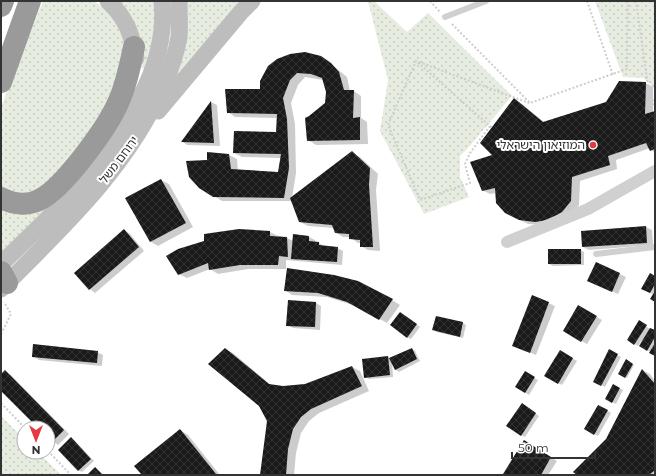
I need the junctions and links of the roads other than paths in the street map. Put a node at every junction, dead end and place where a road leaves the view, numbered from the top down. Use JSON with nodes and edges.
{"nodes":[{"id":1,"x":3,"y":1,"type":"edge"},
{"id":2,"x":28,"y":1,"type":"edge"},
{"id":3,"x":108,"y":1,"type":"edge"},
{"id":4,"x":162,"y":1,"type":"edge"},
{"id":5,"x":179,"y":1,"type":"edge"},
{"id":6,"x":252,"y":1,"type":"edge"},
{"id":7,"x":486,"y":1,"type":"edge"},
{"id":8,"x":1,"y":6,"type":"edge"},
{"id":9,"x":445,"y":17,"type":"road end"},
{"id":10,"x":134,"y":47,"type":"junction"},
{"id":11,"x":1,"y":62,"type":"edge"},
{"id":12,"x":1,"y":82,"type":"edge"},
{"id":13,"x":138,"y":136,"type":"junction"},
{"id":14,"x":117,"y":137,"type":"junction"},
{"id":15,"x":655,"y":171,"type":"edge"},
{"id":16,"x":1,"y":198,"type":"edge"},
{"id":17,"x":507,"y":242,"type":"dead end"},
{"id":18,"x":655,"y":247,"type":"edge"},
{"id":19,"x":596,"y":254,"type":"dead end"},
{"id":20,"x":2,"y":282,"type":"edge"}],
"edges":[{"from":1,"to":8,"type":"highway"},
{"from":2,"to":11,"type":"highway"},
{"from":2,"to":12,"type":"highway"},
{"from":3,"to":10,"type":"street"},
{"from":4,"to":14,"type":"street","name":"ירוחם משל"},
{"from":5,"to":13,"type":"street","name":"ירוחם משל"},
{"from":6,"to":13,"type":"street"},
{"from":7,"to":9,"type":"lane"},
{"from":10,"to":14,"type":"street"},
{"from":10,"to":16,"type":"highway"},
{"from":13,"to":20,"type":"street","name":"ירוחם משל"},
{"from":14,"to":20,"type":"street","name":"ירוחם משל"},
{"from":15,"to":17,"type":"street"},
{"from":18,"to":19,"type":"lane"}]}
